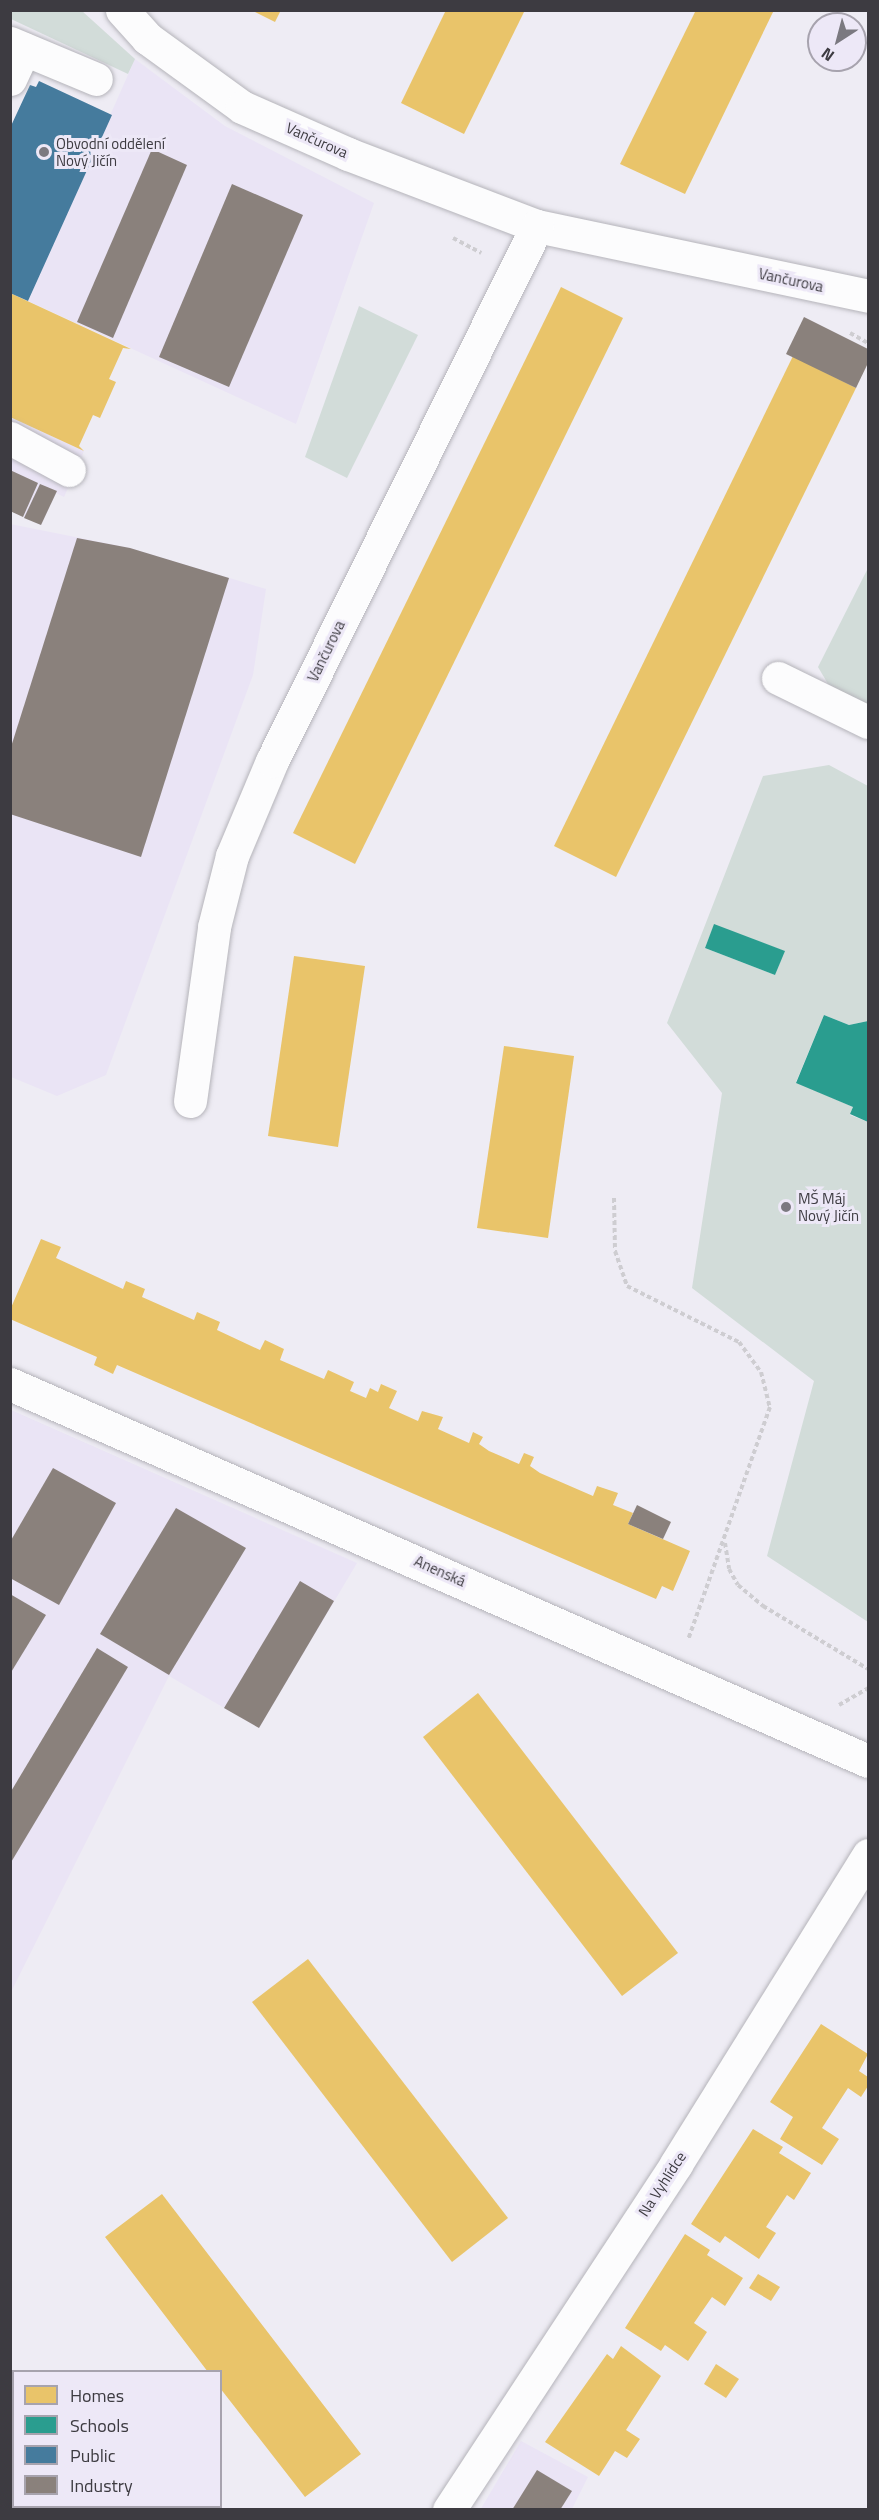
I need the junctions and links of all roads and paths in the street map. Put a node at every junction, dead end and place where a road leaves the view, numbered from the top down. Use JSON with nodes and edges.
{"nodes":[{"id":1,"x":122,"y":10,"type":"edge"},
{"id":2,"x":17,"y":46,"type":"edge"},
{"id":3,"x":10,"y":79,"type":"edge"},
{"id":4,"x":96,"y":79,"type":"dead end"},
{"id":5,"x":537,"y":226,"type":"junction"},
{"id":6,"x":868,"y":296,"type":"edge"},
{"id":7,"x":10,"y":438,"type":"edge"},
{"id":8,"x":69,"y":470,"type":"dead end"},
{"id":9,"x":778,"y":678,"type":"dead end"},
{"id":10,"x":868,"y":722,"type":"edge"},
{"id":11,"x":190,"y":1101,"type":"dead end"},
{"id":12,"x":614,"y":1198,"type":"dead end"},
{"id":13,"x":10,"y":1384,"type":"edge"},
{"id":14,"x":724,"y":1540,"type":"junction"},
{"id":15,"x":868,"y":1669,"type":"edge"},
{"id":16,"x":673,"y":1674,"type":"junction"},
{"id":17,"x":868,"y":1761,"type":"edge"},
{"id":18,"x":868,"y":1855,"type":"edge"},
{"id":19,"x":449,"y":2510,"type":"edge"}],
"edges":[{"from":1,"to":5,"type":"street","name":"Vančurova"},
{"from":2,"to":3,"type":"street"},
{"from":2,"to":4,"type":"street"},
{"from":5,"to":6,"type":"street","name":"Vančurova"},
{"from":5,"to":11,"type":"street","name":"Vančurova"},
{"from":7,"to":8,"type":"street"},
{"from":9,"to":10,"type":"street"},
{"from":12,"to":14,"type":"path"},
{"from":13,"to":16,"type":"street","name":"Anenská"},
{"from":14,"to":15,"type":"path"},
{"from":14,"to":16,"type":"path"},
{"from":16,"to":17,"type":"street","name":"Anenská"},
{"from":18,"to":19,"type":"street","name":"Na Vyhlídce"}]}
